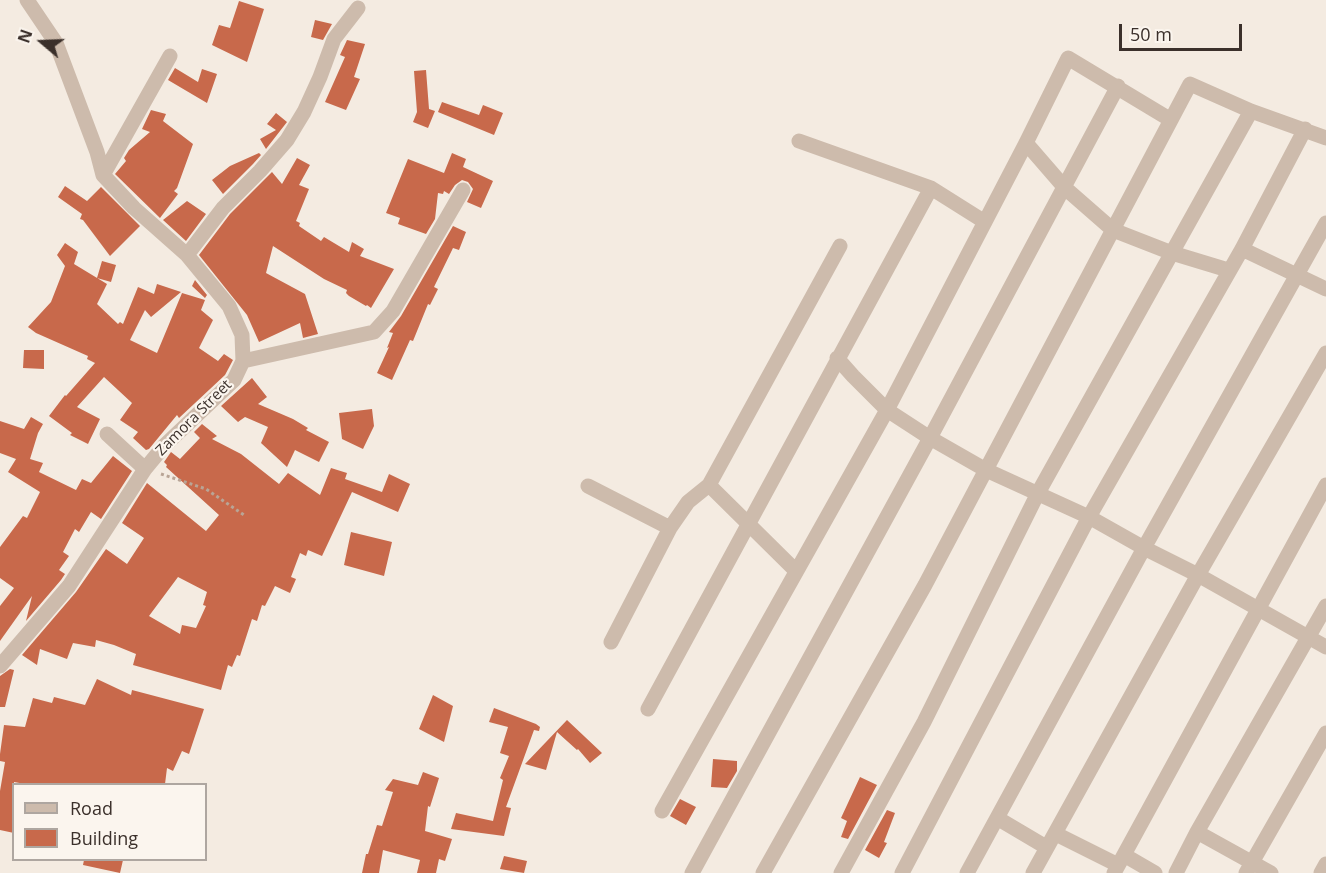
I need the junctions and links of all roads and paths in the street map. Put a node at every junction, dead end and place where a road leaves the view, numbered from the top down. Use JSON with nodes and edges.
{"nodes":[{"id":1,"x":27,"y":0,"type":"edge"},
{"id":2,"x":358,"y":8,"type":"dead end"},
{"id":3,"x":170,"y":57,"type":"dead end"},
{"id":4,"x":1118,"y":87,"type":"junction"},
{"id":5,"x":1251,"y":111,"type":"junction"},
{"id":6,"x":1171,"y":120,"type":"junction"},
{"id":7,"x":1305,"y":129,"type":"junction"},
{"id":8,"x":1326,"y":138,"type":"edge"},
{"id":9,"x":799,"y":141,"type":"dead end"},
{"id":10,"x":1026,"y":143,"type":"junction"},
{"id":11,"x":103,"y":175,"type":"junction"},
{"id":12,"x":1065,"y":188,"type":"junction"},
{"id":13,"x":931,"y":189,"type":"junction"},
{"id":14,"x":463,"y":190,"type":"dead end"},
{"id":15,"x":985,"y":222,"type":"junction"},
{"id":16,"x":1326,"y":223,"type":"edge"},
{"id":17,"x":1113,"y":230,"type":"junction"},
{"id":18,"x":840,"y":246,"type":"dead end"},
{"id":19,"x":1242,"y":249,"type":"junction"},
{"id":20,"x":1172,"y":253,"type":"junction"},
{"id":21,"x":187,"y":255,"type":"junction"},
{"id":22,"x":1228,"y":270,"type":"junction"},
{"id":23,"x":1298,"y":275,"type":"junction"},
{"id":24,"x":1326,"y":289,"type":"edge"},
{"id":25,"x":1326,"y":353,"type":"edge"},
{"id":26,"x":837,"y":358,"type":"junction"},
{"id":27,"x":243,"y":361,"type":"junction"},
{"id":28,"x":887,"y":410,"type":"junction"},
{"id":29,"x":107,"y":434,"type":"dead end"},
{"id":30,"x":930,"y":438,"type":"junction"},
{"id":31,"x":145,"y":469,"type":"junction"},
{"id":32,"x":986,"y":470,"type":"junction"},
{"id":33,"x":709,"y":485,"type":"junction"},
{"id":34,"x":1326,"y":485,"type":"edge"},
{"id":35,"x":588,"y":486,"type":"dead end"},
{"id":36,"x":1038,"y":493,"type":"junction"},
{"id":37,"x":243,"y":515,"type":"dead end"},
{"id":38,"x":1089,"y":517,"type":"junction"},
{"id":39,"x":748,"y":524,"type":"junction"},
{"id":40,"x":670,"y":528,"type":"junction"},
{"id":41,"x":1144,"y":548,"type":"junction"},
{"id":42,"x":796,"y":572,"type":"junction"},
{"id":43,"x":1198,"y":575,"type":"junction"},
{"id":44,"x":1326,"y":606,"type":"edge"},
{"id":45,"x":1259,"y":610,"type":"junction"},
{"id":46,"x":1307,"y":637,"type":"junction"},
{"id":47,"x":611,"y":642,"type":"dead end"},
{"id":48,"x":1326,"y":647,"type":"edge"},
{"id":49,"x":0,"y":666,"type":"edge"},
{"id":50,"x":648,"y":709,"type":"dead end"},
{"id":51,"x":1326,"y":733,"type":"edge"},
{"id":52,"x":662,"y":811,"type":"dead end"},
{"id":53,"x":997,"y":818,"type":"junction"},
{"id":54,"x":1197,"y":832,"type":"junction"},
{"id":55,"x":1056,"y":834,"type":"junction"},
{"id":56,"x":1046,"y":847,"type":"junction"},
{"id":57,"x":1119,"y":864,"type":"edge"},
{"id":58,"x":1326,"y":864,"type":"edge"},
{"id":59,"x":1249,"y":868,"type":"edge"},
{"id":60,"x":692,"y":873,"type":"edge"},
{"id":61,"x":763,"y":873,"type":"edge"},
{"id":62,"x":842,"y":873,"type":"edge"},
{"id":63,"x":902,"y":873,"type":"edge"},
{"id":64,"x":967,"y":873,"type":"edge"},
{"id":65,"x":1033,"y":873,"type":"edge"},
{"id":66,"x":1155,"y":873,"type":"edge"},
{"id":67,"x":1176,"y":873,"type":"edge"},
{"id":68,"x":1271,"y":873,"type":"edge"},
{"id":69,"x":1321,"y":873,"type":"edge"}],
"edges":[{"from":1,"to":11,"type":"street"},
{"from":2,"to":21,"type":"street"},
{"from":3,"to":11,"type":"street"},
{"from":4,"to":6,"type":"street"},
{"from":4,"to":10,"type":"street"},
{"from":4,"to":12,"type":"street"},
{"from":5,"to":6,"type":"street"},
{"from":5,"to":7,"type":"street"},
{"from":5,"to":20,"type":"street"},
{"from":6,"to":17,"type":"street"},
{"from":7,"to":8,"type":"street"},
{"from":7,"to":19,"type":"street"},
{"from":9,"to":13,"type":"street"},
{"from":10,"to":12,"type":"street"},
{"from":10,"to":15,"type":"street"},
{"from":11,"to":21,"type":"street"},
{"from":12,"to":17,"type":"street"},
{"from":12,"to":30,"type":"street"},
{"from":13,"to":15,"type":"street"},
{"from":13,"to":26,"type":"street"},
{"from":14,"to":27,"type":"street"},
{"from":15,"to":28,"type":"street"},
{"from":16,"to":23,"type":"street"},
{"from":17,"to":20,"type":"street"},
{"from":17,"to":32,"type":"street"},
{"from":18,"to":33,"type":"street"},
{"from":19,"to":22,"type":"street"},
{"from":19,"to":23,"type":"street"},
{"from":20,"to":22,"type":"street"},
{"from":20,"to":36,"type":"street"},
{"from":21,"to":27,"type":"street"},
{"from":22,"to":38,"type":"street"},
{"from":23,"to":24,"type":"street"},
{"from":23,"to":41,"type":"street"},
{"from":25,"to":43,"type":"street"},
{"from":26,"to":28,"type":"street"},
{"from":26,"to":39,"type":"street"},
{"from":27,"to":31,"type":"street","name":"Zamora Street"},
{"from":28,"to":30,"type":"street"},
{"from":28,"to":42,"type":"street"},
{"from":29,"to":31,"type":"street"},
{"from":30,"to":32,"type":"street"},
{"from":30,"to":60,"type":"street"},
{"from":31,"to":37,"type":"path"},
{"from":31,"to":49,"type":"street","name":"Zamora Street"},
{"from":32,"to":36,"type":"street"},
{"from":32,"to":61,"type":"street"},
{"from":33,"to":39,"type":"street"},
{"from":33,"to":40,"type":"street"},
{"from":34,"to":45,"type":"street"},
{"from":35,"to":40,"type":"street"},
{"from":36,"to":38,"type":"street"},
{"from":36,"to":62,"type":"street"},
{"from":38,"to":41,"type":"street"},
{"from":38,"to":63,"type":"street"},
{"from":39,"to":42,"type":"street"},
{"from":39,"to":50,"type":"street"},
{"from":40,"to":47,"type":"street"},
{"from":41,"to":43,"type":"street"},
{"from":41,"to":53,"type":"street"},
{"from":42,"to":52,"type":"street"},
{"from":43,"to":45,"type":"street"},
{"from":43,"to":55,"type":"street"},
{"from":44,"to":46,"type":"street"},
{"from":45,"to":46,"type":"street"},
{"from":45,"to":57,"type":"street"},
{"from":46,"to":48,"type":"street"},
{"from":46,"to":54,"type":"street"},
{"from":51,"to":59,"type":"street"},
{"from":53,"to":56,"type":"street"},
{"from":53,"to":64,"type":"street"},
{"from":54,"to":59,"type":"street"},
{"from":54,"to":67,"type":"street"},
{"from":55,"to":56,"type":"street"},
{"from":55,"to":57,"type":"street"},
{"from":56,"to":65,"type":"street"},
{"from":57,"to":66,"type":"street"},
{"from":58,"to":69,"type":"street"},
{"from":59,"to":68,"type":"street"}]}
